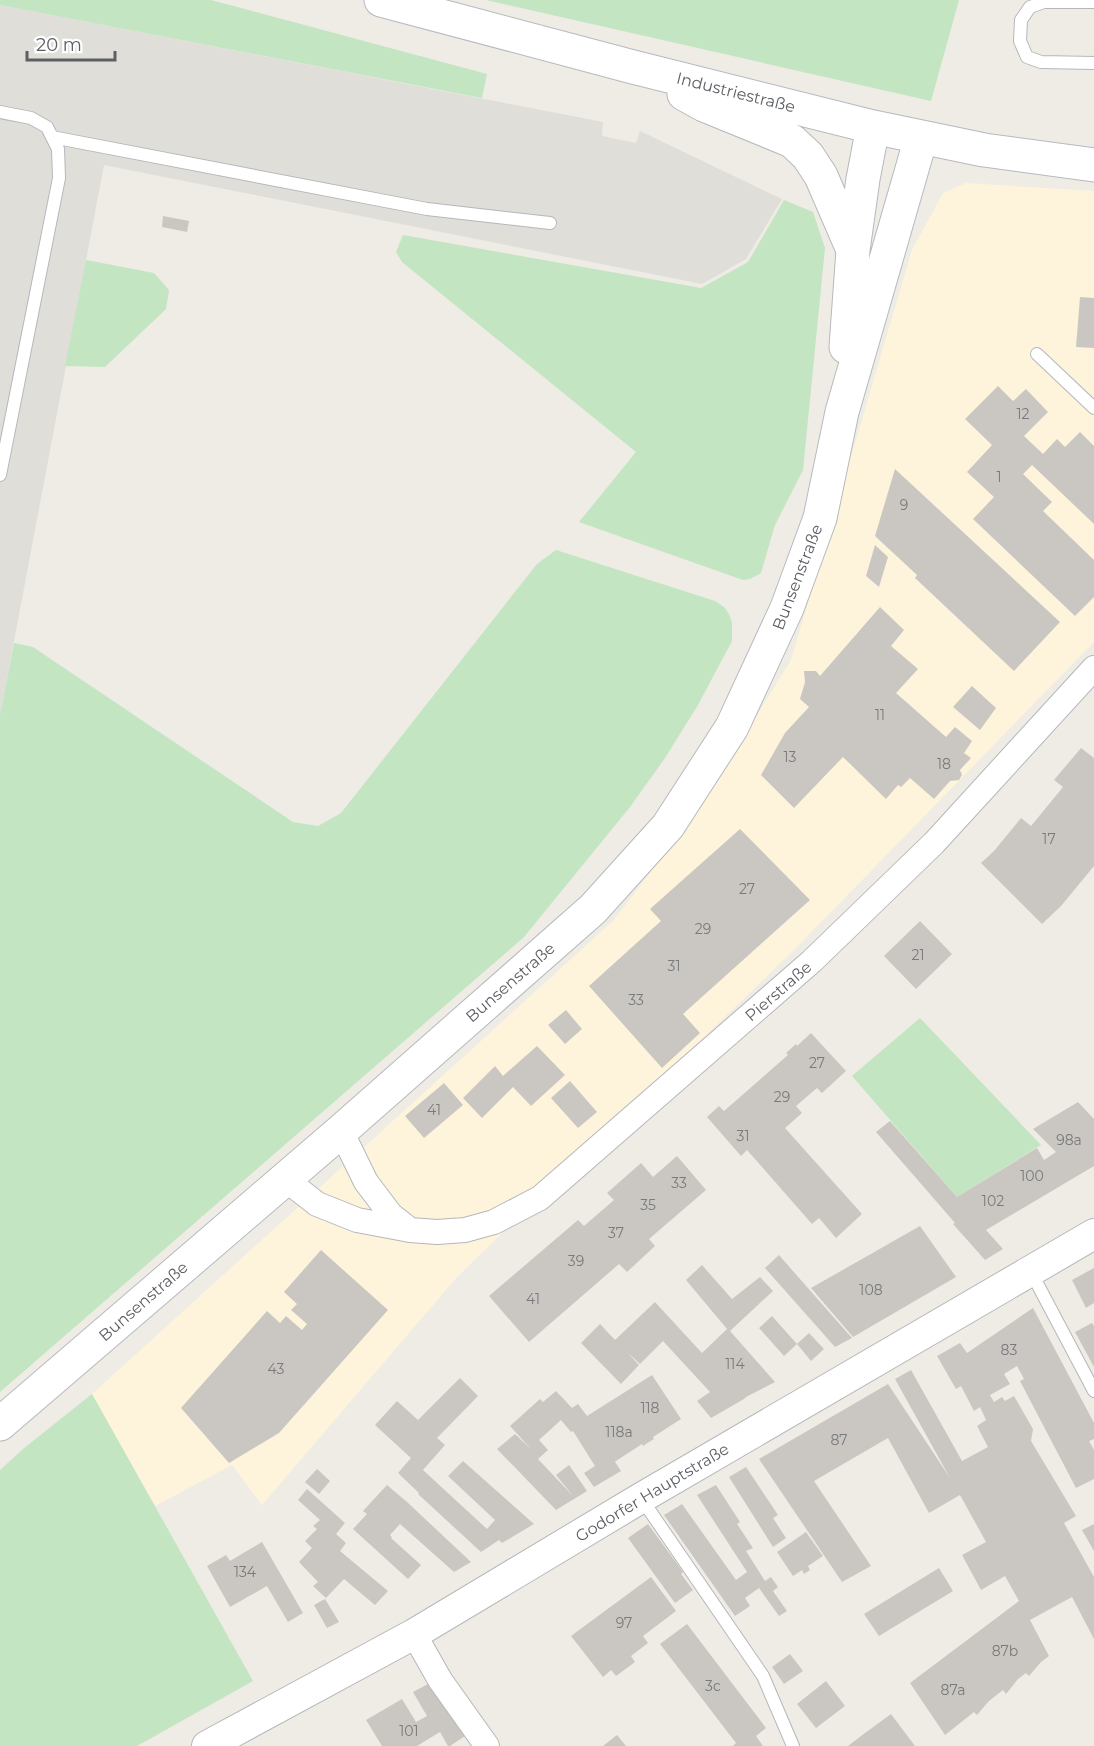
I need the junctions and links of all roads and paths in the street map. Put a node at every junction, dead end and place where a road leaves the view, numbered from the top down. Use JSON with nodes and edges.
{"nodes":[{"id":1,"x":381,"y":0,"type":"edge"},
{"id":2,"x":1094,"y":2,"type":"edge"},
{"id":3,"x":1094,"y":63,"type":"edge"},
{"id":4,"x":633,"y":67,"type":"junction"},
{"id":5,"x":0,"y":112,"type":"edge"},
{"id":6,"x":873,"y":127,"type":"junction"},
{"id":7,"x":52,"y":137,"type":"junction"},
{"id":8,"x":921,"y":138,"type":"junction"},
{"id":9,"x":1094,"y":165,"type":"edge"},
{"id":10,"x":550,"y":223,"type":"dead end"},
{"id":11,"x":853,"y":250,"type":"junction"},
{"id":12,"x":1037,"y":354,"type":"dead end"},
{"id":13,"x":1094,"y":408,"type":"edge"},
{"id":14,"x":842,"y":412,"type":"junction"},
{"id":15,"x":0,"y":475,"type":"edge"},
{"id":16,"x":1094,"y":668,"type":"edge"},
{"id":17,"x":341,"y":1131,"type":"junction"},
{"id":18,"x":285,"y":1179,"type":"junction"},
{"id":19,"x":410,"y":1230,"type":"junction"},
{"id":20,"x":1094,"y":1234,"type":"edge"},
{"id":21,"x":1030,"y":1271,"type":"junction"},
{"id":22,"x":1094,"y":1391,"type":"edge"},
{"id":23,"x":0,"y":1424,"type":"edge"},
{"id":24,"x":641,"y":1498,"type":"junction"},
{"id":25,"x":414,"y":1634,"type":"junction"},
{"id":26,"x":207,"y":1746,"type":"edge"},
{"id":27,"x":487,"y":1746,"type":"edge"},
{"id":28,"x":793,"y":1746,"type":"edge"}],
"edges":[{"from":1,"to":4,"type":"main road","name":"Industriestraße"},
{"from":2,"to":3,"type":"lane"},
{"from":4,"to":6,"type":"main road","name":"Industriestraße"},
{"from":4,"to":11,"type":"main road","name":"Bunsenstraße"},
{"from":5,"to":7,"type":"lane"},
{"from":6,"to":8,"type":"main road","name":"Industriestraße"},
{"from":6,"to":11,"type":"main road","name":"Bunsenstraße"},
{"from":7,"to":10,"type":"lane"},
{"from":7,"to":15,"type":"lane"},
{"from":8,"to":9,"type":"main road","name":"Industriestraße"},
{"from":8,"to":14,"type":"main road","name":"Bunsenstraße"},
{"from":11,"to":14,"type":"main road","name":"Bunsenstraße"},
{"from":12,"to":13,"type":"lane"},
{"from":14,"to":17,"type":"main road","name":"Bunsenstraße"},
{"from":16,"to":19,"type":"street","name":"Pierstraße"},
{"from":17,"to":18,"type":"main road","name":"Bunsenstraße"},
{"from":17,"to":19,"type":"street"},
{"from":18,"to":19,"type":"street","name":"Pierstraße"},
{"from":18,"to":23,"type":"main road","name":"Bunsenstraße"},
{"from":20,"to":21,"type":"street","name":"Godorfer Hauptstraße"},
{"from":21,"to":22,"type":"lane"},
{"from":21,"to":24,"type":"street","name":"Godorfer Hauptstraße"},
{"from":24,"to":25,"type":"street","name":"Godorfer Hauptstraße"},
{"from":24,"to":28,"type":"lane"},
{"from":25,"to":26,"type":"street","name":"Godorfer Hauptstraße"},
{"from":25,"to":27,"type":"street"}]}
